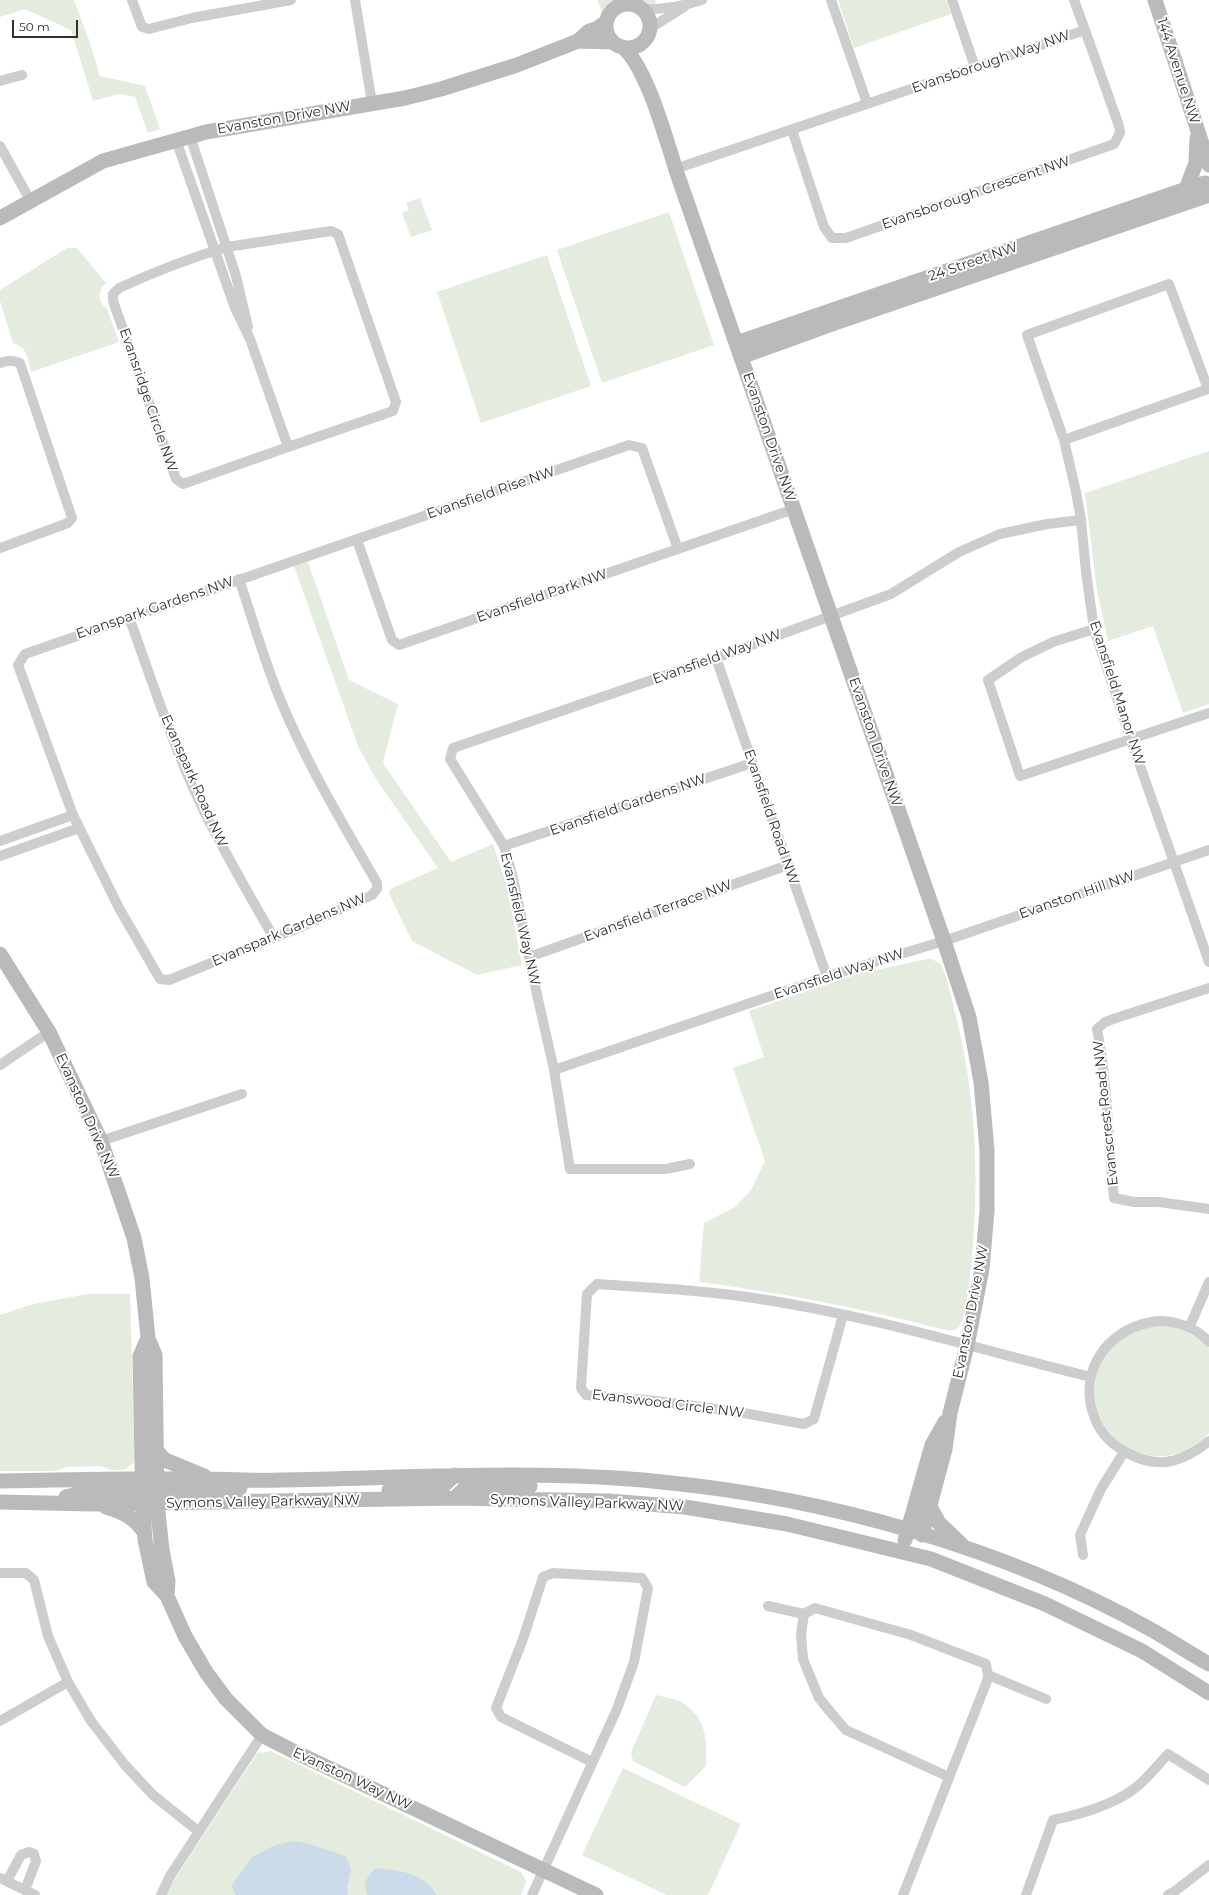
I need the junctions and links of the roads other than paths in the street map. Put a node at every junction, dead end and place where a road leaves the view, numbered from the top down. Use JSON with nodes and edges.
{"nodes":[{"id":1,"x":132,"y":0,"type":"edge"},
{"id":2,"x":291,"y":0,"type":"edge"},
{"id":3,"x":355,"y":0,"type":"edge"},
{"id":4,"x":702,"y":0,"type":"edge"},
{"id":5,"x":831,"y":0,"type":"edge"},
{"id":6,"x":952,"y":0,"type":"edge"},
{"id":7,"x":1074,"y":0,"type":"edge"},
{"id":8,"x":1155,"y":0,"type":"edge"},
{"id":9,"x":688,"y":5,"type":"junction"},
{"id":10,"x":642,"y":9,"type":"junction"},
{"id":11,"x":606,"y":22,"type":"junction"},
{"id":12,"x":1085,"y":30,"type":"junction"},
{"id":13,"x":647,"y":34,"type":"junction"},
{"id":14,"x":578,"y":41,"type":"junction"},
{"id":15,"x":618,"y":45,"type":"junction"},
{"id":16,"x":975,"y":67,"type":"junction"},
{"id":17,"x":22,"y":75,"type":"dead end"},
{"id":18,"x":0,"y":81,"type":"edge"},
{"id":19,"x":649,"y":90,"type":"junction"},
{"id":20,"x":372,"y":103,"type":"junction"},
{"id":21,"x":867,"y":104,"type":"junction"},
{"id":22,"x":1197,"y":129,"type":"junction"},
{"id":23,"x":792,"y":130,"type":"junction"},
{"id":24,"x":183,"y":138,"type":"junction"},
{"id":25,"x":0,"y":146,"type":"edge"},
{"id":26,"x":1209,"y":165,"type":"edge"},
{"id":27,"x":675,"y":169,"type":"junction"},
{"id":28,"x":1209,"y":188,"type":"edge"},
{"id":29,"x":1186,"y":189,"type":"junction"},
{"id":30,"x":1209,"y":195,"type":"edge"},
{"id":31,"x":30,"y":200,"type":"junction"},
{"id":32,"x":0,"y":218,"type":"edge"},
{"id":33,"x":227,"y":246,"type":"junction"},
{"id":34,"x":214,"y":251,"type":"junction"},
{"id":35,"x":250,"y":339,"type":"junction"},
{"id":36,"x":738,"y":350,"type":"junction"},
{"id":37,"x":0,"y":364,"type":"edge"},
{"id":38,"x":1064,"y":440,"type":"junction"},
{"id":39,"x":288,"y":447,"type":"junction"},
{"id":40,"x":794,"y":509,"type":"junction"},
{"id":41,"x":1081,"y":520,"type":"junction"},
{"id":42,"x":358,"y":540,"type":"junction"},
{"id":43,"x":0,"y":548,"type":"edge"},
{"id":44,"x":678,"y":549,"type":"junction"},
{"id":45,"x":239,"y":579,"type":"junction"},
{"id":46,"x":832,"y":616,"type":"junction"},
{"id":47,"x":129,"y":617,"type":"junction"},
{"id":48,"x":1094,"y":629,"type":"junction"},
{"id":49,"x":716,"y":658,"type":"junction"},
{"id":50,"x":1209,"y":713,"type":"edge"},
{"id":51,"x":1131,"y":740,"type":"junction"},
{"id":52,"x":752,"y":763,"type":"junction"},
{"id":53,"x":73,"y":815,"type":"junction"},
{"id":54,"x":79,"y":828,"type":"junction"},
{"id":55,"x":0,"y":841,"type":"edge"},
{"id":56,"x":504,"y":846,"type":"junction"},
{"id":57,"x":1209,"y":850,"type":"edge"},
{"id":58,"x":0,"y":856,"type":"edge"},
{"id":59,"x":1174,"y":862,"type":"junction"},
{"id":60,"x":788,"y":865,"type":"junction"},
{"id":61,"x":274,"y":938,"type":"junction"},
{"id":62,"x":944,"y":941,"type":"junction"},
{"id":63,"x":0,"y":954,"type":"edge"},
{"id":64,"x":529,"y":957,"type":"junction"},
{"id":65,"x":1209,"y":962,"type":"edge"},
{"id":66,"x":827,"y":977,"type":"junction"},
{"id":67,"x":1209,"y":988,"type":"edge"},
{"id":68,"x":49,"y":1032,"type":"junction"},
{"id":69,"x":0,"y":1065,"type":"edge"},
{"id":70,"x":554,"y":1070,"type":"junction"},
{"id":71,"x":242,"y":1094,"type":"dead end"},
{"id":72,"x":101,"y":1141,"type":"junction"},
{"id":73,"x":690,"y":1164,"type":"dead end"},
{"id":74,"x":1209,"y":1209,"type":"edge"},
{"id":75,"x":1209,"y":1282,"type":"edge"},
{"id":76,"x":843,"y":1315,"type":"junction"},
{"id":77,"x":1189,"y":1328,"type":"junction"},
{"id":78,"x":148,"y":1338,"type":"junction"},
{"id":79,"x":1209,"y":1342,"type":"edge"},
{"id":80,"x":967,"y":1346,"type":"junction"},
{"id":81,"x":1091,"y":1377,"type":"junction"},
{"id":82,"x":950,"y":1413,"type":"junction"},
{"id":83,"x":1209,"y":1441,"type":"edge"},
{"id":84,"x":156,"y":1450,"type":"junction"},
{"id":85,"x":1124,"y":1452,"type":"junction"},
{"id":86,"x":455,"y":1475,"type":"junction"},
{"id":87,"x":574,"y":1477,"type":"junction"},
{"id":88,"x":209,"y":1479,"type":"junction"},
{"id":89,"x":264,"y":1480,"type":"junction"},
{"id":90,"x":0,"y":1481,"type":"edge"},
{"id":91,"x":150,"y":1491,"type":"junction"},
{"id":92,"x":455,"y":1498,"type":"junction"},
{"id":93,"x":307,"y":1501,"type":"junction"},
{"id":94,"x":0,"y":1502,"type":"edge"},
{"id":95,"x":43,"y":1502,"type":"junction"},
{"id":96,"x":92,"y":1504,"type":"junction"},
{"id":97,"x":930,"y":1507,"type":"junction"},
{"id":98,"x":144,"y":1532,"type":"junction"},
{"id":99,"x":922,"y":1535,"type":"junction"},
{"id":100,"x":905,"y":1540,"type":"junction"},
{"id":101,"x":966,"y":1548,"type":"junction"},
{"id":102,"x":1083,"y":1556,"type":"dead end"},
{"id":103,"x":0,"y":1573,"type":"edge"},
{"id":104,"x":167,"y":1596,"type":"junction"},
{"id":105,"x":768,"y":1606,"type":"dead end"},
{"id":106,"x":804,"y":1614,"type":"junction"},
{"id":107,"x":1209,"y":1664,"type":"edge"},
{"id":108,"x":988,"y":1675,"type":"junction"},
{"id":109,"x":68,"y":1682,"type":"junction"},
{"id":110,"x":1209,"y":1693,"type":"edge"},
{"id":111,"x":1046,"y":1699,"type":"dead end"},
{"id":112,"x":0,"y":1721,"type":"edge"},
{"id":113,"x":262,"y":1735,"type":"junction"},
{"id":114,"x":592,"y":1762,"type":"junction"},
{"id":115,"x":949,"y":1777,"type":"junction"},
{"id":116,"x":1209,"y":1780,"type":"edge"},
{"id":117,"x":198,"y":1831,"type":"junction"},
{"id":118,"x":1209,"y":1865,"type":"edge"},
{"id":119,"x":544,"y":1870,"type":"junction"},
{"id":120,"x":3,"y":1880,"type":"edge"},
{"id":121,"x":25,"y":1890,"type":"junction"},
{"id":122,"x":35,"y":1895,"type":"edge"},
{"id":123,"x":161,"y":1895,"type":"edge"},
{"id":124,"x":532,"y":1895,"type":"edge"},
{"id":125,"x":596,"y":1895,"type":"edge"},
{"id":126,"x":904,"y":1895,"type":"edge"},
{"id":127,"x":1026,"y":1895,"type":"edge"},
{"id":128,"x":1168,"y":1895,"type":"edge"}],
"edges":[{"from":1,"to":2,"type":"street"},
{"from":3,"to":20,"type":"street"},
{"from":4,"to":9,"type":"street"},
{"from":5,"to":21,"type":"street"},
{"from":6,"to":16,"type":"street"},
{"from":7,"to":12,"type":"street","name":"Evansborough Way NW"},
{"from":8,"to":22,"type":"street","name":"144 Avenue NW"},
{"from":9,"to":10,"type":"street"},
{"from":9,"to":13,"type":"street"},
{"from":10,"to":11,"type":"street"},
{"from":10,"to":13,"type":"street"},
{"from":11,"to":14,"type":"street","name":"Evanston Drive NW"},
{"from":11,"to":15,"type":"street"},
{"from":12,"to":16,"type":"street","name":"Evansborough Way NW"},
{"from":12,"to":23,"type":"street","name":"Evansborough Crescent NW"},
{"from":13,"to":15,"type":"street"},
{"from":13,"to":19,"type":"street","name":"Evanston Drive NW"},
{"from":14,"to":15,"type":"street","name":"Evanston Drive NW"},
{"from":14,"to":20,"type":"street","name":"Evanston Drive NW"},
{"from":15,"to":19,"type":"street","name":"Evanston Drive NW"},
{"from":16,"to":21,"type":"street","name":"Evansborough Way NW"},
{"from":17,"to":18,"type":"street"},
{"from":19,"to":27,"type":"street","name":"Evanston Drive NW"},
{"from":20,"to":24,"type":"street","name":"Evanston Drive NW"},
{"from":21,"to":23,"type":"street","name":"Evansborough Way NW"},
{"from":22,"to":26,"type":"street","name":"144 Avenue NW"},
{"from":22,"to":29,"type":"street"},
{"from":23,"to":27,"type":"street","name":"Evansborough Way NW"},
{"from":24,"to":31,"type":"street","name":"Evanston Drive NW"},
{"from":24,"to":33,"type":"street"},
{"from":24,"to":34,"type":"street"},
{"from":25,"to":31,"type":"street"},
{"from":27,"to":36,"type":"street","name":"Evanston Drive NW"},
{"from":28,"to":29,"type":"street","name":"24 Street NW"},
{"from":29,"to":36,"type":"street","name":"24 Street NW"},
{"from":30,"to":36,"type":"street","name":"24 Street NW"},
{"from":31,"to":32,"type":"street","name":"Evanston Drive NW"},
{"from":33,"to":34,"type":"street"},
{"from":33,"to":35,"type":"street"},
{"from":33,"to":39,"type":"street"},
{"from":34,"to":35,"type":"street"},
{"from":34,"to":39,"type":"street","name":"Evansridge Circle NW"},
{"from":35,"to":39,"type":"street"},
{"from":36,"to":40,"type":"street","name":"Evanston Drive NW"},
{"from":37,"to":43,"type":"street"},
{"from":38,"to":38,"type":"street","name":"Evansfield Manor NW"},
{"from":38,"to":41,"type":"street","name":"Evansfield Manor NW"},
{"from":40,"to":44,"type":"street","name":"Evansfield Park NW"},
{"from":40,"to":46,"type":"street","name":"Evanston Drive NW"},
{"from":41,"to":46,"type":"street","name":"Evansfield Way NW"},
{"from":41,"to":48,"type":"street","name":"Evansfield Manor NW"},
{"from":42,"to":44,"type":"street","name":"Evansfield Rise NW"},
{"from":42,"to":44,"type":"street","name":"Evansfield Park NW"},
{"from":42,"to":45,"type":"street","name":"Evansfield Rise NW"},
{"from":45,"to":47,"type":"street","name":"Evanspark Gardens NW"},
{"from":45,"to":61,"type":"street","name":"Evanspark Gardens NW"},
{"from":46,"to":49,"type":"street","name":"Evansfield Way NW"},
{"from":46,"to":62,"type":"street","name":"Evanston Drive NW"},
{"from":47,"to":53,"type":"street","name":"Evanspark Gardens NW"},
{"from":47,"to":61,"type":"street","name":"Evanspark Road NW"},
{"from":48,"to":51,"type":"street","name":"Evansfield Manor NW"},
{"from":48,"to":51,"type":"street"},
{"from":49,"to":52,"type":"street","name":"Evansfield Road NW"},
{"from":49,"to":56,"type":"street","name":"Evansfield Way NW"},
{"from":50,"to":51,"type":"street"},
{"from":51,"to":59,"type":"street","name":"Evansfield Manor NW"},
{"from":52,"to":56,"type":"street","name":"Evansfield Gardens NW"},
{"from":52,"to":60,"type":"street","name":"Evansfield Road NW"},
{"from":53,"to":54,"type":"street","name":"Evanspark Gardens NW"},
{"from":53,"to":55,"type":"street"},
{"from":54,"to":58,"type":"street"},
{"from":54,"to":61,"type":"street","name":"Evanspark Gardens NW"},
{"from":56,"to":64,"type":"street","name":"Evansfield Way NW"},
{"from":57,"to":59,"type":"street","name":"Evanston Hill NW"},
{"from":59,"to":62,"type":"street","name":"Evanston Hill NW"},
{"from":59,"to":65,"type":"street","name":"Evansfield Manor NW"},
{"from":60,"to":64,"type":"street","name":"Evansfield Terrace NW"},
{"from":60,"to":66,"type":"street","name":"Evansfield Road NW"},
{"from":62,"to":66,"type":"street","name":"Evansfield Way NW"},
{"from":62,"to":80,"type":"street","name":"Evanston Drive NW"},
{"from":63,"to":68,"type":"street","name":"Evanston Drive NW"},
{"from":64,"to":70,"type":"street","name":"Evansfield Way NW"},
{"from":66,"to":70,"type":"street","name":"Evansfield Way NW"},
{"from":67,"to":74,"type":"street","name":"Evanscrest Road NW"},
{"from":68,"to":69,"type":"street"},
{"from":68,"to":72,"type":"street","name":"Evanston Drive NW"},
{"from":70,"to":73,"type":"street"},
{"from":71,"to":72,"type":"street"},
{"from":72,"to":78,"type":"street","name":"Evanston Drive NW"},
{"from":75,"to":77,"type":"street"},
{"from":76,"to":76,"type":"street","name":"Evanswood Circle NW"},
{"from":76,"to":80,"type":"street","name":"Evanswood Circle NW"},
{"from":77,"to":79,"type":"street"},
{"from":77,"to":81,"type":"street"},
{"from":78,"to":84,"type":"street","name":"Evanston Drive NW"},
{"from":78,"to":91,"type":"street","name":"Evanston Drive NW"},
{"from":80,"to":81,"type":"street","name":"Evanswood Circle NW"},
{"from":80,"to":82,"type":"street","name":"Evanston Drive NW"},
{"from":81,"to":85,"type":"street"},
{"from":82,"to":97,"type":"street","name":"Evanston Drive NW"},
{"from":82,"to":100,"type":"street","name":"Evanston Drive NW"},
{"from":83,"to":85,"type":"street"},
{"from":84,"to":88,"type":"street"},
{"from":84,"to":91,"type":"street","name":"Evanston Drive NW"},
{"from":85,"to":102,"type":"street"},
{"from":86,"to":87,"type":"street","name":"Symons Valley Parkway NW"},
{"from":86,"to":89,"type":"street","name":"Symons Valley Parkway NW"},
{"from":86,"to":93,"type":"street"},
{"from":87,"to":92,"type":"street"},
{"from":87,"to":100,"type":"street","name":"Symons Valley Parkway NW"},
{"from":88,"to":89,"type":"street","name":"Symons Valley Parkway NW"},
{"from":88,"to":91,"type":"street","name":"Symons Valley Parkway NW"},
{"from":89,"to":91,"type":"street"},
{"from":90,"to":91,"type":"street","name":"Symons Valley Parkway NW"},
{"from":91,"to":93,"type":"street","name":"Symons Valley Parkway NW"},
{"from":91,"to":95,"type":"street"},
{"from":91,"to":96,"type":"street","name":"Symons Valley Parkway NW"},
{"from":91,"to":98,"type":"street","name":"Evanston Way NW"},
{"from":91,"to":104,"type":"street","name":"Evanston Way NW"},
{"from":92,"to":93,"type":"street","name":"Symons Valley Parkway NW"},
{"from":92,"to":100,"type":"street","name":"Symons Valley Parkway NW"},
{"from":94,"to":95,"type":"street","name":"Symons Valley Parkway NW"},
{"from":95,"to":96,"type":"street","name":"Symons Valley Parkway NW"},
{"from":96,"to":98,"type":"street"},
{"from":97,"to":99,"type":"street","name":"Evanston Drive NW"},
{"from":97,"to":101,"type":"street"},
{"from":98,"to":104,"type":"street","name":"Evanston Way NW"},
{"from":99,"to":100,"type":"street","name":"Symons Valley Parkway NW"},
{"from":99,"to":101,"type":"street","name":"Symons Valley Parkway NW"},
{"from":100,"to":110,"type":"street","name":"Symons Valley Parkway NW"},
{"from":101,"to":107,"type":"street","name":"Symons Valley Parkway NW"},
{"from":103,"to":109,"type":"street"},
{"from":104,"to":113,"type":"street","name":"Evanston Way NW"},
{"from":105,"to":106,"type":"street"},
{"from":106,"to":108,"type":"street"},
{"from":106,"to":115,"type":"street"},
{"from":108,"to":111,"type":"street"},
{"from":108,"to":115,"type":"street"},
{"from":109,"to":112,"type":"street"},
{"from":109,"to":117,"type":"street"},
{"from":113,"to":117,"type":"street"},
{"from":113,"to":119,"type":"street","name":"Evanston Way NW"},
{"from":114,"to":114,"type":"street"},
{"from":114,"to":119,"type":"street"},
{"from":115,"to":126,"type":"street"},
{"from":116,"to":127,"type":"street"},
{"from":117,"to":123,"type":"street"},
{"from":118,"to":128,"type":"street"},
{"from":119,"to":124,"type":"street"},
{"from":119,"to":125,"type":"street","name":"Evanston Way NW"},
{"from":120,"to":121,"type":"street"},
{"from":120,"to":121,"type":"street"},
{"from":121,"to":122,"type":"street"}]}
